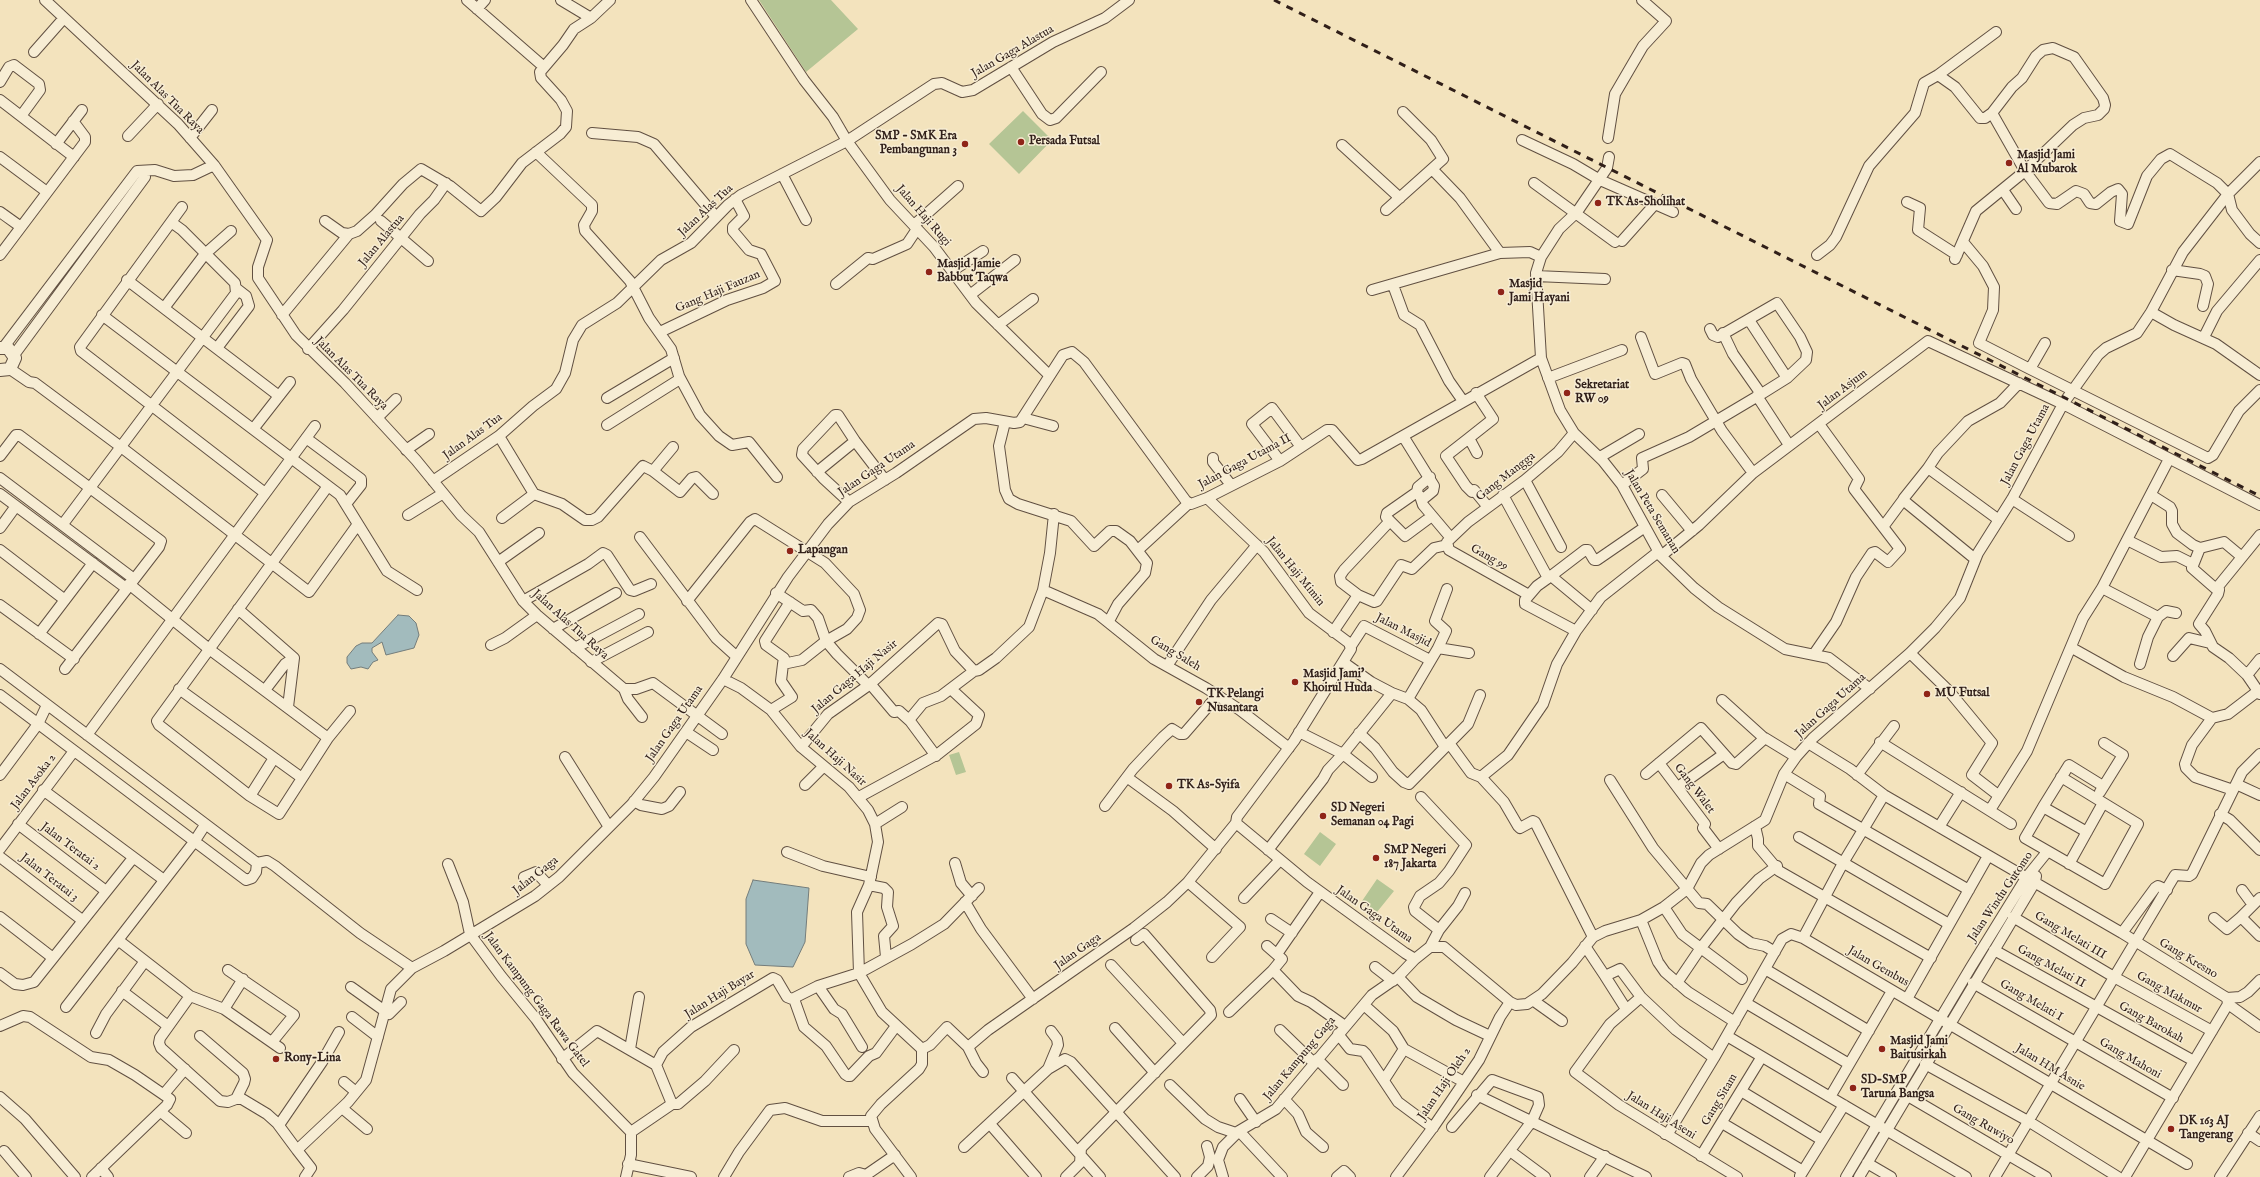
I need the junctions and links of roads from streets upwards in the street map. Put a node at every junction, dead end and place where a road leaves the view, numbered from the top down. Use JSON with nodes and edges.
{"nodes":[{"id":1,"x":45,"y":0,"type":"edge"},
{"id":2,"x":467,"y":0,"type":"edge"},
{"id":3,"x":485,"y":0,"type":"edge"},
{"id":4,"x":561,"y":0,"type":"edge"},
{"id":5,"x":610,"y":0,"type":"edge"},
{"id":6,"x":751,"y":0,"type":"edge"},
{"id":7,"x":1129,"y":0,"type":"edge"},
{"id":8,"x":1642,"y":0,"type":"edge"},
{"id":9,"x":477,"y":9,"type":"junction"},
{"id":10,"x":64,"y":18,"type":"junction"},
{"id":11,"x":591,"y":18,"type":"junction"},
{"id":12,"x":1996,"y":32,"type":"dead end"},
{"id":13,"x":34,"y":52,"type":"dead end"},
{"id":14,"x":544,"y":67,"type":"junction"},
{"id":15,"x":1011,"y":67,"type":"junction"},
{"id":16,"x":1102,"y":72,"type":"dead end"},
{"id":17,"x":1938,"y":75,"type":"junction"},
{"id":18,"x":0,"y":82,"type":"edge"},
{"id":19,"x":158,"y":104,"type":"junction"},
{"id":20,"x":2,"y":105,"type":"edge"},
{"id":21,"x":82,"y":110,"type":"dead end"},
{"id":22,"x":212,"y":110,"type":"dead end"},
{"id":23,"x":1403,"y":112,"type":"dead end"},
{"id":24,"x":1992,"y":113,"type":"junction"},
{"id":25,"x":21,"y":116,"type":"junction"},
{"id":26,"x":74,"y":121,"type":"junction"},
{"id":27,"x":592,"y":133,"type":"dead end"},
{"id":28,"x":128,"y":136,"type":"dead end"},
{"id":29,"x":190,"y":138,"type":"junction"},
{"id":30,"x":1608,"y":138,"type":"dead end"},
{"id":31,"x":1522,"y":140,"type":"dead end"},
{"id":32,"x":847,"y":141,"type":"junction"},
{"id":33,"x":56,"y":144,"type":"junction"},
{"id":34,"x":1342,"y":145,"type":"dead end"},
{"id":35,"x":536,"y":152,"type":"junction"},
{"id":36,"x":0,"y":157,"type":"edge"},
{"id":37,"x":74,"y":157,"type":"junction"},
{"id":38,"x":1609,"y":157,"type":"dead end"},
{"id":39,"x":2260,"y":162,"type":"edge"},
{"id":40,"x":214,"y":165,"type":"junction"},
{"id":41,"x":1433,"y":170,"type":"junction"},
{"id":42,"x":143,"y":171,"type":"junction"},
{"id":43,"x":2025,"y":171,"type":"junction"},
{"id":44,"x":782,"y":174,"type":"junction"},
{"id":45,"x":1600,"y":180,"type":"junction"},
{"id":46,"x":446,"y":183,"type":"junction"},
{"id":47,"x":1534,"y":183,"type":"dead end"},
{"id":48,"x":958,"y":186,"type":"dead end"},
{"id":49,"x":2003,"y":190,"type":"junction"},
{"id":50,"x":48,"y":192,"type":"junction"},
{"id":51,"x":2228,"y":194,"type":"junction"},
{"id":52,"x":1400,"y":198,"type":"junction"},
{"id":53,"x":735,"y":199,"type":"junction"},
{"id":54,"x":1907,"y":202,"type":"dead end"},
{"id":55,"x":1655,"y":204,"type":"junction"},
{"id":56,"x":182,"y":207,"type":"dead end"},
{"id":57,"x":2016,"y":209,"type":"dead end"},
{"id":58,"x":1386,"y":210,"type":"dead end"},
{"id":59,"x":0,"y":212,"type":"edge"},
{"id":60,"x":1673,"y":212,"type":"dead end"},
{"id":61,"x":1575,"y":214,"type":"junction"},
{"id":62,"x":716,"y":217,"type":"junction"},
{"id":63,"x":806,"y":220,"type":"dead end"},
{"id":64,"x":325,"y":221,"type":"dead end"},
{"id":65,"x":381,"y":221,"type":"dead end"},
{"id":66,"x":171,"y":222,"type":"junction"},
{"id":67,"x":21,"y":227,"type":"junction"},
{"id":68,"x":915,"y":227,"type":"junction"},
{"id":69,"x":231,"y":231,"type":"dead end"},
{"id":70,"x":349,"y":234,"type":"junction"},
{"id":71,"x":402,"y":239,"type":"junction"},
{"id":72,"x":1963,"y":242,"type":"junction"},
{"id":73,"x":2260,"y":243,"type":"edge"},
{"id":74,"x":983,"y":251,"type":"dead end"},
{"id":75,"x":1500,"y":253,"type":"junction"},
{"id":76,"x":205,"y":254,"type":"junction"},
{"id":77,"x":0,"y":255,"type":"edge"},
{"id":78,"x":1817,"y":255,"type":"dead end"},
{"id":79,"x":1541,"y":257,"type":"junction"},
{"id":80,"x":1015,"y":260,"type":"dead end"},
{"id":81,"x":2260,"y":260,"type":"edge"},
{"id":82,"x":428,"y":262,"type":"dead end"},
{"id":83,"x":2172,"y":270,"type":"junction"},
{"id":84,"x":952,"y":271,"type":"junction"},
{"id":85,"x":1536,"y":276,"type":"junction"},
{"id":86,"x":1605,"y":279,"type":"dead end"},
{"id":87,"x":128,"y":280,"type":"junction"},
{"id":88,"x":836,"y":284,"type":"dead end"},
{"id":89,"x":1393,"y":285,"type":"junction"},
{"id":90,"x":632,"y":288,"type":"junction"},
{"id":91,"x":237,"y":289,"type":"junction"},
{"id":92,"x":1372,"y":290,"type":"dead end"},
{"id":93,"x":970,"y":295,"type":"junction"},
{"id":94,"x":1032,"y":299,"type":"dead end"},
{"id":95,"x":2203,"y":306,"type":"dead end"},
{"id":96,"x":164,"y":308,"type":"junction"},
{"id":97,"x":2151,"y":312,"type":"junction"},
{"id":98,"x":102,"y":315,"type":"junction"},
{"id":99,"x":282,"y":315,"type":"junction"},
{"id":100,"x":1749,"y":320,"type":"junction"},
{"id":101,"x":998,"y":325,"type":"junction"},
{"id":102,"x":1710,"y":330,"type":"dead end"},
{"id":103,"x":660,"y":332,"type":"junction"},
{"id":104,"x":1723,"y":333,"type":"junction"},
{"id":105,"x":1641,"y":337,"type":"dead end"},
{"id":106,"x":2204,"y":337,"type":"junction"},
{"id":107,"x":202,"y":338,"type":"junction"},
{"id":108,"x":2045,"y":343,"type":"dead end"},
{"id":109,"x":1,"y":348,"type":"edge"},
{"id":110,"x":217,"y":348,"type":"junction"},
{"id":111,"x":308,"y":349,"type":"junction"},
{"id":112,"x":1622,"y":350,"type":"dead end"},
{"id":113,"x":674,"y":358,"type":"junction"},
{"id":114,"x":1541,"y":358,"type":"junction"},
{"id":115,"x":6,"y":367,"type":"edge"},
{"id":116,"x":2030,"y":369,"type":"junction"},
{"id":117,"x":178,"y":371,"type":"junction"},
{"id":118,"x":1049,"y":375,"type":"junction"},
{"id":119,"x":2260,"y":375,"type":"edge"},
{"id":120,"x":1548,"y":378,"type":"junction"},
{"id":121,"x":1787,"y":378,"type":"junction"},
{"id":122,"x":680,"y":379,"type":"junction"},
{"id":123,"x":290,"y":382,"type":"dead end"},
{"id":124,"x":2019,"y":383,"type":"junction"},
{"id":125,"x":2071,"y":390,"type":"junction"},
{"id":126,"x":2260,"y":390,"type":"edge"},
{"id":127,"x":1476,"y":393,"type":"junction"},
{"id":128,"x":1759,"y":395,"type":"junction"},
{"id":129,"x":279,"y":396,"type":"junction"},
{"id":130,"x":607,"y":398,"type":"dead end"},
{"id":131,"x":396,"y":399,"type":"dead end"},
{"id":132,"x":1464,"y":401,"type":"junction"},
{"id":133,"x":2063,"y":404,"type":"junction"},
{"id":134,"x":152,"y":405,"type":"junction"},
{"id":135,"x":377,"y":418,"type":"junction"},
{"id":136,"x":1023,"y":418,"type":"junction"},
{"id":137,"x":1716,"y":421,"type":"junction"},
{"id":138,"x":1005,"y":422,"type":"junction"},
{"id":139,"x":1819,"y":424,"type":"junction"},
{"id":140,"x":607,"y":425,"type":"dead end"},
{"id":141,"x":316,"y":426,"type":"dead end"},
{"id":142,"x":1053,"y":426,"type":"dead end"},
{"id":143,"x":254,"y":428,"type":"junction"},
{"id":144,"x":1574,"y":433,"type":"junction"},
{"id":145,"x":429,"y":434,"type":"dead end"},
{"id":146,"x":1639,"y":434,"type":"dead end"},
{"id":147,"x":500,"y":436,"type":"junction"},
{"id":148,"x":1403,"y":436,"type":"junction"},
{"id":149,"x":306,"y":438,"type":"junction"},
{"id":150,"x":1469,"y":438,"type":"junction"},
{"id":151,"x":855,"y":441,"type":"junction"},
{"id":152,"x":1789,"y":445,"type":"junction"},
{"id":153,"x":121,"y":446,"type":"junction"},
{"id":154,"x":673,"y":447,"type":"dead end"},
{"id":155,"x":1301,"y":447,"type":"junction"},
{"id":156,"x":406,"y":450,"type":"junction"},
{"id":157,"x":1477,"y":453,"type":"dead end"},
{"id":158,"x":0,"y":456,"type":"edge"},
{"id":159,"x":290,"y":458,"type":"junction"},
{"id":160,"x":1213,"y":458,"type":"dead end"},
{"id":161,"x":1600,"y":458,"type":"junction"},
{"id":162,"x":2169,"y":459,"type":"junction"},
{"id":163,"x":1280,"y":461,"type":"junction"},
{"id":164,"x":1928,"y":468,"type":"junction"},
{"id":165,"x":653,"y":471,"type":"junction"},
{"id":166,"x":817,"y":472,"type":"junction"},
{"id":167,"x":1753,"y":473,"type":"junction"},
{"id":168,"x":777,"y":477,"type":"dead end"},
{"id":169,"x":0,"y":478,"type":"edge"},
{"id":170,"x":885,"y":480,"type":"junction"},
{"id":171,"x":1525,"y":480,"type":"junction"},
{"id":172,"x":433,"y":481,"type":"junction"},
{"id":173,"x":1231,"y":485,"type":"junction"},
{"id":174,"x":1622,"y":485,"type":"junction"},
{"id":175,"x":328,"y":486,"type":"junction"},
{"id":176,"x":91,"y":487,"type":"junction"},
{"id":177,"x":265,"y":493,"type":"junction"},
{"id":178,"x":0,"y":494,"type":"edge"},
{"id":179,"x":442,"y":494,"type":"junction"},
{"id":180,"x":534,"y":494,"type":"junction"},
{"id":181,"x":713,"y":494,"type":"dead end"},
{"id":182,"x":1503,"y":495,"type":"junction"},
{"id":183,"x":1662,"y":495,"type":"dead end"},
{"id":184,"x":2151,"y":495,"type":"junction"},
{"id":185,"x":1420,"y":496,"type":"junction"},
{"id":186,"x":1207,"y":498,"type":"junction"},
{"id":187,"x":2012,"y":499,"type":"junction"},
{"id":188,"x":1903,"y":500,"type":"junction"},
{"id":189,"x":848,"y":502,"type":"junction"},
{"id":190,"x":1189,"y":503,"type":"junction"},
{"id":191,"x":346,"y":504,"type":"junction"},
{"id":192,"x":2260,"y":505,"type":"edge"},
{"id":193,"x":16,"y":506,"type":"junction"},
{"id":194,"x":1488,"y":507,"type":"junction"},
{"id":195,"x":1054,"y":514,"type":"junction"},
{"id":196,"x":408,"y":515,"type":"dead end"},
{"id":197,"x":1432,"y":516,"type":"junction"},
{"id":198,"x":502,"y":518,"type":"dead end"},
{"id":199,"x":1999,"y":520,"type":"junction"},
{"id":200,"x":1390,"y":521,"type":"junction"},
{"id":201,"x":63,"y":524,"type":"junction"},
{"id":202,"x":358,"y":524,"type":"junction"},
{"id":203,"x":1645,"y":527,"type":"junction"},
{"id":204,"x":1882,"y":527,"type":"junction"},
{"id":205,"x":0,"y":528,"type":"edge"},
{"id":206,"x":1692,"y":531,"type":"junction"},
{"id":207,"x":235,"y":533,"type":"junction"},
{"id":208,"x":539,"y":533,"type":"dead end"},
{"id":209,"x":2260,"y":535,"type":"edge"},
{"id":210,"x":2069,"y":536,"type":"dead end"},
{"id":211,"x":640,"y":537,"type":"dead end"},
{"id":212,"x":2127,"y":540,"type":"junction"},
{"id":213,"x":1449,"y":541,"type":"junction"},
{"id":214,"x":1257,"y":545,"type":"junction"},
{"id":215,"x":1561,"y":547,"type":"dead end"},
{"id":216,"x":2200,"y":548,"type":"junction"},
{"id":217,"x":0,"y":550,"type":"edge"},
{"id":218,"x":1138,"y":550,"type":"junction"},
{"id":219,"x":806,"y":552,"type":"junction"},
{"id":220,"x":1660,"y":554,"type":"junction"},
{"id":221,"x":2242,"y":557,"type":"junction"},
{"id":222,"x":1975,"y":559,"type":"junction"},
{"id":223,"x":272,"y":562,"type":"junction"},
{"id":224,"x":498,"y":562,"type":"junction"},
{"id":225,"x":93,"y":564,"type":"junction"},
{"id":226,"x":2193,"y":564,"type":"junction"},
{"id":227,"x":1550,"y":577,"type":"junction"},
{"id":228,"x":130,"y":584,"type":"junction"},
{"id":229,"x":651,"y":584,"type":"dead end"},
{"id":230,"x":1447,"y":588,"type":"dead end"},
{"id":231,"x":2102,"y":588,"type":"junction"},
{"id":232,"x":2216,"y":589,"type":"junction"},
{"id":233,"x":417,"y":590,"type":"dead end"},
{"id":234,"x":1043,"y":590,"type":"junction"},
{"id":235,"x":776,"y":593,"type":"junction"},
{"id":236,"x":616,"y":594,"type":"dead end"},
{"id":237,"x":1358,"y":595,"type":"junction"},
{"id":238,"x":1529,"y":595,"type":"junction"},
{"id":239,"x":66,"y":600,"type":"junction"},
{"id":240,"x":523,"y":601,"type":"junction"},
{"id":241,"x":688,"y":601,"type":"junction"},
{"id":242,"x":790,"y":602,"type":"junction"},
{"id":243,"x":0,"y":605,"type":"edge"},
{"id":244,"x":238,"y":609,"type":"junction"},
{"id":245,"x":1592,"y":610,"type":"junction"},
{"id":246,"x":2176,"y":613,"type":"dead end"},
{"id":247,"x":639,"y":614,"type":"dead end"},
{"id":248,"x":537,"y":615,"type":"junction"},
{"id":249,"x":2158,"y":617,"type":"junction"},
{"id":250,"x":172,"y":618,"type":"junction"},
{"id":251,"x":1109,"y":621,"type":"junction"},
{"id":252,"x":553,"y":629,"type":"junction"},
{"id":253,"x":1576,"y":631,"type":"junction"},
{"id":254,"x":648,"y":632,"type":"dead end"},
{"id":255,"x":1333,"y":632,"type":"junction"},
{"id":256,"x":39,"y":634,"type":"junction"},
{"id":257,"x":826,"y":641,"type":"junction"},
{"id":258,"x":2210,"y":643,"type":"junction"},
{"id":259,"x":492,"y":645,"type":"dead end"},
{"id":260,"x":1351,"y":646,"type":"junction"},
{"id":261,"x":575,"y":648,"type":"junction"},
{"id":262,"x":1438,"y":648,"type":"junction"},
{"id":263,"x":2072,"y":648,"type":"junction"},
{"id":264,"x":209,"y":649,"type":"junction"},
{"id":265,"x":1469,"y":653,"type":"dead end"},
{"id":266,"x":1910,"y":653,"type":"junction"},
{"id":267,"x":1814,"y":654,"type":"junction"},
{"id":268,"x":2173,"y":656,"type":"dead end"},
{"id":269,"x":737,"y":657,"type":"junction"},
{"id":270,"x":294,"y":658,"type":"junction"},
{"id":271,"x":74,"y":659,"type":"junction"},
{"id":272,"x":2260,"y":659,"type":"edge"},
{"id":273,"x":1430,"y":660,"type":"junction"},
{"id":274,"x":591,"y":662,"type":"junction"},
{"id":275,"x":1343,"y":662,"type":"junction"},
{"id":276,"x":784,"y":664,"type":"junction"},
{"id":277,"x":2140,"y":664,"type":"dead end"},
{"id":278,"x":1167,"y":666,"type":"junction"},
{"id":279,"x":0,"y":669,"type":"edge"},
{"id":280,"x":65,"y":669,"type":"dead end"},
{"id":281,"x":974,"y":671,"type":"junction"},
{"id":282,"x":2247,"y":675,"type":"junction"},
{"id":283,"x":723,"y":679,"type":"junction"},
{"id":284,"x":869,"y":685,"type":"junction"},
{"id":285,"x":179,"y":689,"type":"junction"},
{"id":286,"x":624,"y":689,"type":"junction"},
{"id":287,"x":951,"y":689,"type":"junction"},
{"id":288,"x":1870,"y":689,"type":"junction"},
{"id":289,"x":265,"y":690,"type":"junction"},
{"id":290,"x":1392,"y":693,"type":"junction"},
{"id":291,"x":2259,"y":693,"type":"edge"},
{"id":292,"x":1480,"y":695,"type":"dead end"},
{"id":293,"x":1217,"y":696,"type":"junction"},
{"id":294,"x":1,"y":698,"type":"edge"},
{"id":295,"x":1408,"y":700,"type":"junction"},
{"id":296,"x":1722,"y":700,"type":"dead end"},
{"id":297,"x":47,"y":705,"type":"junction"},
{"id":298,"x":288,"y":707,"type":"junction"},
{"id":299,"x":771,"y":710,"type":"junction"},
{"id":300,"x":350,"y":711,"type":"dead end"},
{"id":301,"x":697,"y":716,"type":"junction"},
{"id":302,"x":642,"y":717,"type":"dead end"},
{"id":303,"x":2212,"y":718,"type":"junction"},
{"id":304,"x":909,"y":720,"type":"junction"},
{"id":305,"x":38,"y":724,"type":"junction"},
{"id":306,"x":1894,"y":726,"type":"dead end"},
{"id":307,"x":686,"y":732,"type":"junction"},
{"id":308,"x":1299,"y":732,"type":"junction"},
{"id":309,"x":1359,"y":733,"type":"junction"},
{"id":310,"x":722,"y":734,"type":"dead end"},
{"id":311,"x":87,"y":735,"type":"junction"},
{"id":312,"x":328,"y":738,"type":"junction"},
{"id":313,"x":1764,"y":738,"type":"junction"},
{"id":314,"x":1880,"y":742,"type":"junction"},
{"id":315,"x":1808,"y":743,"type":"junction"},
{"id":316,"x":2104,"y":743,"type":"dead end"},
{"id":317,"x":1447,"y":745,"type":"junction"},
{"id":318,"x":801,"y":747,"type":"junction"},
{"id":319,"x":1289,"y":748,"type":"junction"},
{"id":320,"x":714,"y":750,"type":"dead end"},
{"id":321,"x":74,"y":751,"type":"junction"},
{"id":322,"x":1343,"y":754,"type":"junction"},
{"id":323,"x":1724,"y":754,"type":"junction"},
{"id":324,"x":2260,"y":754,"type":"edge"},
{"id":325,"x":936,"y":756,"type":"junction"},
{"id":326,"x":565,"y":757,"type":"dead end"},
{"id":327,"x":1796,"y":757,"type":"junction"},
{"id":328,"x":274,"y":758,"type":"junction"},
{"id":329,"x":1659,"y":764,"type":"junction"},
{"id":330,"x":823,"y":767,"type":"junction"},
{"id":331,"x":1646,"y":774,"type":"dead end"},
{"id":332,"x":1784,"y":774,"type":"junction"},
{"id":333,"x":1857,"y":775,"type":"junction"},
{"id":334,"x":0,"y":776,"type":"edge"},
{"id":335,"x":654,"y":777,"type":"joint"},
{"id":336,"x":1372,"y":777,"type":"dead end"},
{"id":337,"x":1481,"y":777,"type":"junction"},
{"id":338,"x":2062,"y":777,"type":"junction"},
{"id":339,"x":302,"y":778,"type":"junction"},
{"id":340,"x":1128,"y":778,"type":"junction"},
{"id":341,"x":1610,"y":780,"type":"dead end"},
{"id":342,"x":806,"y":785,"type":"dead end"},
{"id":343,"x":2103,"y":786,"type":"junction"},
{"id":344,"x":1678,"y":787,"type":"junction"},
{"id":345,"x":2234,"y":787,"type":"junction"},
{"id":346,"x":43,"y":790,"type":"junction"},
{"id":347,"x":680,"y":792,"type":"dead end"},
{"id":348,"x":1961,"y":792,"type":"junction"},
{"id":349,"x":1884,"y":795,"type":"junction"},
{"id":350,"x":1998,"y":795,"type":"junction"},
{"id":351,"x":2260,"y":795,"type":"edge"},
{"id":352,"x":250,"y":796,"type":"junction"},
{"id":353,"x":858,"y":797,"type":"junction"},
{"id":354,"x":1421,"y":797,"type":"dead end"},
{"id":355,"x":634,"y":801,"type":"junction"},
{"id":356,"x":2099,"y":801,"type":"junction"},
{"id":357,"x":1105,"y":806,"type":"dead end"},
{"id":358,"x":902,"y":807,"type":"dead end"},
{"id":359,"x":2044,"y":807,"type":"junction"},
{"id":360,"x":1990,"y":810,"type":"junction"},
{"id":361,"x":2220,"y":814,"type":"junction"},
{"id":362,"x":1236,"y":823,"type":"junction"},
{"id":363,"x":18,"y":824,"type":"junction"},
{"id":364,"x":875,"y":824,"type":"junction"},
{"id":365,"x":2011,"y":824,"type":"dead end"},
{"id":366,"x":205,"y":825,"type":"junction"},
{"id":367,"x":1755,"y":826,"type":"junction"},
{"id":368,"x":609,"y":827,"type":"junction"},
{"id":369,"x":1939,"y":827,"type":"junction"},
{"id":370,"x":1863,"y":828,"type":"junction"},
{"id":371,"x":2087,"y":832,"type":"junction"},
{"id":372,"x":1799,"y":837,"type":"dead end"},
{"id":373,"x":194,"y":842,"type":"junction"},
{"id":374,"x":1216,"y":848,"type":"junction"},
{"id":375,"x":1719,"y":848,"type":"junction"},
{"id":376,"x":0,"y":849,"type":"edge"},
{"id":377,"x":1268,"y":850,"type":"junction"},
{"id":378,"x":2260,"y":850,"type":"edge"},
{"id":379,"x":787,"y":852,"type":"dead end"},
{"id":380,"x":2047,"y":852,"type":"junction"},
{"id":381,"x":1988,"y":856,"type":"junction"},
{"id":382,"x":0,"y":857,"type":"edge"},
{"id":383,"x":133,"y":858,"type":"junction"},
{"id":384,"x":1280,"y":860,"type":"junction"},
{"id":385,"x":955,"y":863,"type":"dead end"},
{"id":386,"x":1843,"y":863,"type":"junction"},
{"id":387,"x":257,"y":864,"type":"junction"},
{"id":388,"x":448,"y":864,"type":"dead end"},
{"id":389,"x":2069,"y":864,"type":"junction"},
{"id":390,"x":1777,"y":866,"type":"junction"},
{"id":391,"x":524,"y":877,"type":"dead end"},
{"id":392,"x":164,"y":880,"type":"junction"},
{"id":393,"x":2031,"y":880,"type":"junction"},
{"id":394,"x":870,"y":881,"type":"junction"},
{"id":395,"x":1188,"y":882,"type":"junction"},
{"id":396,"x":548,"y":886,"type":"junction"},
{"id":397,"x":979,"y":888,"type":"dead end"},
{"id":398,"x":1687,"y":889,"type":"junction"},
{"id":399,"x":1969,"y":890,"type":"junction"},
{"id":400,"x":2167,"y":890,"type":"junction"},
{"id":401,"x":2242,"y":890,"type":"dead end"},
{"id":402,"x":106,"y":891,"type":"junction"},
{"id":403,"x":1320,"y":892,"type":"junction"},
{"id":404,"x":1465,"y":893,"type":"dead end"},
{"id":405,"x":1244,"y":898,"type":"dead end"},
{"id":406,"x":1824,"y":898,"type":"junction"},
{"id":407,"x":968,"y":899,"type":"junction"},
{"id":408,"x":2256,"y":901,"type":"edge"},
{"id":409,"x":1664,"y":907,"type":"junction"},
{"id":410,"x":2241,"y":916,"type":"junction"},
{"id":411,"x":0,"y":917,"type":"edge"},
{"id":412,"x":2014,"y":917,"type":"junction"},
{"id":413,"x":2214,"y":918,"type":"dead end"},
{"id":414,"x":1271,"y":919,"type":"dead end"},
{"id":415,"x":82,"y":920,"type":"junction"},
{"id":416,"x":1641,"y":920,"type":"junction"},
{"id":417,"x":1723,"y":920,"type":"junction"},
{"id":418,"x":1949,"y":924,"type":"junction"},
{"id":419,"x":1439,"y":930,"type":"junction"},
{"id":420,"x":1292,"y":933,"type":"junction"},
{"id":421,"x":2122,"y":933,"type":"junction"},
{"id":422,"x":470,"y":934,"type":"junction"},
{"id":423,"x":1143,"y":934,"type":"dead end"},
{"id":424,"x":2260,"y":936,"type":"edge"},
{"id":425,"x":1593,"y":937,"type":"junction"},
{"id":426,"x":1803,"y":938,"type":"junction"},
{"id":427,"x":118,"y":940,"type":"junction"},
{"id":428,"x":2135,"y":942,"type":"junction"},
{"id":429,"x":1267,"y":946,"type":"dead end"},
{"id":430,"x":1585,"y":946,"type":"junction"},
{"id":431,"x":1430,"y":947,"type":"junction"},
{"id":432,"x":1700,"y":949,"type":"junction"},
{"id":433,"x":1994,"y":950,"type":"junction"},
{"id":434,"x":1775,"y":952,"type":"junction"},
{"id":435,"x":1277,"y":954,"type":"junction"},
{"id":436,"x":886,"y":957,"type":"junction"},
{"id":437,"x":1212,"y":957,"type":"dead end"},
{"id":438,"x":53,"y":958,"type":"junction"},
{"id":439,"x":1931,"y":958,"type":"junction"},
{"id":440,"x":1415,"y":959,"type":"junction"},
{"id":441,"x":145,"y":962,"type":"junction"},
{"id":442,"x":1111,"y":965,"type":"dead end"},
{"id":443,"x":1375,"y":967,"type":"dead end"},
{"id":444,"x":412,"y":968,"type":"junction"},
{"id":445,"x":1765,"y":969,"type":"junction"},
{"id":446,"x":228,"y":970,"type":"dead end"},
{"id":447,"x":1273,"y":970,"type":"junction"},
{"id":448,"x":1975,"y":970,"type":"junction"},
{"id":449,"x":0,"y":973,"type":"edge"},
{"id":450,"x":858,"y":973,"type":"junction"},
{"id":451,"x":1604,"y":976,"type":"junction"},
{"id":452,"x":2114,"y":977,"type":"junction"},
{"id":453,"x":243,"y":979,"type":"junction"},
{"id":454,"x":1395,"y":979,"type":"junction"},
{"id":455,"x":1742,"y":979,"type":"dead end"},
{"id":456,"x":2260,"y":980,"type":"edge"},
{"id":457,"x":1677,"y":983,"type":"junction"},
{"id":458,"x":1973,"y":983,"type":"junction"},
{"id":459,"x":818,"y":986,"type":"junction"},
{"id":460,"x":351,"y":987,"type":"dead end"},
{"id":461,"x":122,"y":991,"type":"junction"},
{"id":462,"x":1892,"y":991,"type":"junction"},
{"id":463,"x":190,"y":996,"type":"junction"},
{"id":464,"x":639,"y":997,"type":"dead end"},
{"id":465,"x":1640,"y":997,"type":"junction"},
{"id":466,"x":794,"y":998,"type":"junction"},
{"id":467,"x":1033,"y":999,"type":"junction"},
{"id":468,"x":1907,"y":999,"type":"junction"},
{"id":469,"x":1534,"y":1001,"type":"junction"},
{"id":470,"x":2228,"y":1001,"type":"junction"},
{"id":471,"x":401,"y":1002,"type":"dead end"},
{"id":472,"x":1510,"y":1002,"type":"junction"},
{"id":473,"x":1746,"y":1003,"type":"junction"},
{"id":474,"x":1364,"y":1005,"type":"junction"},
{"id":475,"x":66,"y":1007,"type":"dead end"},
{"id":476,"x":2096,"y":1008,"type":"junction"},
{"id":477,"x":224,"y":1009,"type":"junction"},
{"id":478,"x":1626,"y":1009,"type":"junction"},
{"id":479,"x":384,"y":1012,"type":"junction"},
{"id":480,"x":1229,"y":1012,"type":"dead end"},
{"id":481,"x":352,"y":1017,"type":"dead end"},
{"id":482,"x":1940,"y":1017,"type":"junction"},
{"id":483,"x":1562,"y":1022,"type":"dead end"},
{"id":484,"x":1735,"y":1022,"type":"junction"},
{"id":485,"x":1949,"y":1023,"type":"junction"},
{"id":486,"x":0,"y":1026,"type":"edge"},
{"id":487,"x":168,"y":1026,"type":"junction"},
{"id":488,"x":896,"y":1026,"type":"junction"},
{"id":489,"x":1345,"y":1026,"type":"junction"},
{"id":490,"x":2260,"y":1027,"type":"edge"},
{"id":491,"x":1115,"y":1028,"type":"dead end"},
{"id":492,"x":1280,"y":1030,"type":"dead end"},
{"id":493,"x":1050,"y":1031,"type":"dead end"},
{"id":494,"x":1869,"y":1031,"type":"junction"},
{"id":495,"x":2212,"y":1031,"type":"junction"},
{"id":496,"x":339,"y":1032,"type":"dead end"},
{"id":497,"x":96,"y":1033,"type":"dead end"},
{"id":498,"x":1338,"y":1034,"type":"junction"},
{"id":499,"x":200,"y":1036,"type":"dead end"},
{"id":500,"x":1490,"y":1036,"type":"junction"},
{"id":501,"x":1727,"y":1036,"type":"junction"},
{"id":502,"x":378,"y":1037,"type":"junction"},
{"id":503,"x":2075,"y":1042,"type":"junction"},
{"id":504,"x":1183,"y":1043,"type":"junction"},
{"id":505,"x":862,"y":1047,"type":"dead end"},
{"id":506,"x":968,"y":1047,"type":"junction"},
{"id":507,"x":630,"y":1049,"type":"junction"},
{"id":508,"x":922,"y":1049,"type":"junction"},
{"id":509,"x":1404,"y":1049,"type":"junction"},
{"id":510,"x":734,"y":1050,"type":"dead end"},
{"id":511,"x":1714,"y":1058,"type":"junction"},
{"id":512,"x":1762,"y":1058,"type":"junction"},
{"id":513,"x":562,"y":1060,"type":"junction"},
{"id":514,"x":1316,"y":1061,"type":"junction"},
{"id":515,"x":2194,"y":1061,"type":"junction"},
{"id":516,"x":656,"y":1064,"type":"junction"},
{"id":517,"x":1849,"y":1064,"type":"junction"},
{"id":518,"x":1925,"y":1064,"type":"junction"},
{"id":519,"x":185,"y":1069,"type":"junction"},
{"id":520,"x":1048,"y":1069,"type":"junction"},
{"id":521,"x":983,"y":1072,"type":"dead end"},
{"id":522,"x":1155,"y":1073,"type":"junction"},
{"id":523,"x":1012,"y":1078,"type":"dead end"},
{"id":524,"x":1384,"y":1080,"type":"junction"},
{"id":525,"x":344,"y":1082,"type":"dead end"},
{"id":526,"x":1464,"y":1082,"type":"junction"},
{"id":527,"x":2050,"y":1084,"type":"junction"},
{"id":528,"x":1343,"y":1085,"type":"dead end"},
{"id":529,"x":1170,"y":1086,"type":"dead end"},
{"id":530,"x":1897,"y":1090,"type":"junction"},
{"id":531,"x":1024,"y":1091,"type":"junction"},
{"id":532,"x":1741,"y":1091,"type":"junction"},
{"id":533,"x":356,"y":1092,"type":"junction"},
{"id":534,"x":1477,"y":1095,"type":"junction"},
{"id":535,"x":166,"y":1096,"type":"junction"},
{"id":536,"x":1906,"y":1096,"type":"junction"},
{"id":537,"x":0,"y":1097,"type":"edge"},
{"id":538,"x":1830,"y":1097,"type":"junction"},
{"id":539,"x":236,"y":1098,"type":"junction"},
{"id":540,"x":2173,"y":1098,"type":"junction"},
{"id":541,"x":1240,"y":1099,"type":"dead end"},
{"id":542,"x":1284,"y":1099,"type":"junction"},
{"id":543,"x":672,"y":1104,"type":"junction"},
{"id":544,"x":1844,"y":1105,"type":"junction"},
{"id":545,"x":342,"y":1108,"type":"junction"},
{"id":546,"x":160,"y":1112,"type":"junction"},
{"id":547,"x":1116,"y":1112,"type":"junction"},
{"id":548,"x":2260,"y":1116,"type":"edge"},
{"id":549,"x":871,"y":1121,"type":"junction"},
{"id":550,"x":2028,"y":1121,"type":"junction"},
{"id":551,"x":1256,"y":1122,"type":"junction"},
{"id":552,"x":1532,"y":1122,"type":"junction"},
{"id":553,"x":1722,"y":1123,"type":"junction"},
{"id":554,"x":990,"y":1124,"type":"junction"},
{"id":555,"x":1878,"y":1124,"type":"junction"},
{"id":556,"x":279,"y":1125,"type":"junction"},
{"id":557,"x":1452,"y":1127,"type":"dead end"},
{"id":558,"x":1433,"y":1128,"type":"junction"},
{"id":559,"x":367,"y":1129,"type":"dead end"},
{"id":560,"x":1887,"y":1130,"type":"junction"},
{"id":561,"x":186,"y":1132,"type":"dead end"},
{"id":562,"x":631,"y":1132,"type":"junction"},
{"id":563,"x":1238,"y":1132,"type":"junction"},
{"id":564,"x":2248,"y":1133,"type":"junction"},
{"id":565,"x":1668,"y":1134,"type":"junction"},
{"id":566,"x":1822,"y":1140,"type":"junction"},
{"id":567,"x":2148,"y":1141,"type":"junction"},
{"id":568,"x":2260,"y":1141,"type":"edge"},
{"id":569,"x":1207,"y":1146,"type":"dead end"},
{"id":570,"x":964,"y":1147,"type":"dead end"},
{"id":571,"x":1323,"y":1147,"type":"dead end"},
{"id":572,"x":297,"y":1150,"type":"junction"},
{"id":573,"x":4,"y":1151,"type":"dead end"},
{"id":574,"x":1510,"y":1151,"type":"junction"},
{"id":575,"x":895,"y":1155,"type":"junction"},
{"id":576,"x":2007,"y":1155,"type":"junction"},
{"id":577,"x":1080,"y":1156,"type":"junction"},
{"id":578,"x":1605,"y":1156,"type":"junction"},
{"id":579,"x":1701,"y":1156,"type":"junction"},
{"id":580,"x":1867,"y":1163,"type":"junction"},
{"id":581,"x":628,"y":1164,"type":"junction"},
{"id":582,"x":2187,"y":1164,"type":"dead end"},
{"id":583,"x":102,"y":1168,"type":"junction"},
{"id":584,"x":311,"y":1168,"type":"junction"},
{"id":585,"x":1801,"y":1174,"type":"edge"},
{"id":586,"x":866,"y":1176,"type":"edge"},
{"id":587,"x":26,"y":1177,"type":"edge"},
{"id":588,"x":75,"y":1177,"type":"edge"},
{"id":589,"x":92,"y":1177,"type":"edge"},
{"id":590,"x":108,"y":1177,"type":"edge"},
{"id":591,"x":305,"y":1177,"type":"edge"},
{"id":592,"x":318,"y":1177,"type":"edge"},
{"id":593,"x":626,"y":1177,"type":"edge"},
{"id":594,"x":691,"y":1177,"type":"edge"},
{"id":595,"x":724,"y":1177,"type":"edge"},
{"id":596,"x":849,"y":1177,"type":"edge"},
{"id":597,"x":911,"y":1177,"type":"edge"},
{"id":598,"x":1036,"y":1177,"type":"edge"},
{"id":599,"x":1066,"y":1177,"type":"edge"},
{"id":600,"x":1100,"y":1177,"type":"edge"},
{"id":601,"x":1175,"y":1177,"type":"edge"},
{"id":602,"x":1197,"y":1177,"type":"edge"},
{"id":603,"x":1223,"y":1177,"type":"edge"},
{"id":604,"x":1282,"y":1177,"type":"edge"},
{"id":605,"x":1337,"y":1177,"type":"edge"},
{"id":606,"x":1350,"y":1177,"type":"edge"},
{"id":607,"x":1396,"y":1177,"type":"edge"},
{"id":608,"x":1490,"y":1177,"type":"edge"},
{"id":609,"x":1545,"y":1177,"type":"edge"},
{"id":610,"x":1590,"y":1177,"type":"edge"},
{"id":611,"x":1646,"y":1177,"type":"edge"},
{"id":612,"x":1737,"y":1177,"type":"edge"},
{"id":613,"x":1846,"y":1177,"type":"edge"},
{"id":614,"x":1859,"y":1177,"type":"edge"},
{"id":615,"x":1891,"y":1177,"type":"edge"},
{"id":616,"x":1966,"y":1177,"type":"edge"},
{"id":617,"x":1995,"y":1177,"type":"edge"},
{"id":618,"x":2046,"y":1177,"type":"edge"},
{"id":619,"x":2118,"y":1177,"type":"edge"},
{"id":620,"x":2125,"y":1177,"type":"edge"},
{"id":621,"x":2220,"y":1177,"type":"edge"}],
"edges":[{"from":1,"to":10,"type":"street","name":"Jalan Alas Tua Raya"},
{"from":2,"to":9,"type":"street"},
{"from":3,"to":9,"type":"street"},
{"from":4,"to":11,"type":"street"},
{"from":5,"to":11,"type":"street"},
{"from":6,"to":32,"type":"street","name":"Jalan Haji Rugi"},
{"from":7,"to":15,"type":"street","name":"Jalan Gaga Alastua"},
{"from":8,"to":30,"type":"street"},
{"from":9,"to":14,"type":"street"},
{"from":10,"to":13,"type":"street"},
{"from":10,"to":19,"type":"street","name":"Jalan Alas Tua Raya"},
{"from":11,"to":14,"type":"street"},
{"from":12,"to":17,"type":"street"},
{"from":14,"to":35,"type":"street"},
{"from":15,"to":16,"type":"street"},
{"from":15,"to":32,"type":"street","name":"Jalan Gaga Alastua"},
{"from":17,"to":24,"type":"street"},
{"from":17,"to":78,"type":"street"},
{"from":18,"to":25,"type":"street"},
{"from":19,"to":28,"type":"street"},
{"from":19,"to":29,"type":"street","name":"Jalan Alas Tua Raya"},
{"from":20,"to":25,"type":"street"},
{"from":21,"to":26,"type":"street"},
{"from":22,"to":29,"type":"street"},
{"from":23,"to":41,"type":"street"},
{"from":24,"to":43,"type":"street"},
{"from":24,"to":43,"type":"street"},
{"from":25,"to":33,"type":"street"},
{"from":26,"to":33,"type":"street"},
{"from":26,"to":37,"type":"street"},
{"from":27,"to":62,"type":"street"},
{"from":29,"to":40,"type":"street","name":"Jalan Alas Tua Raya"},
{"from":31,"to":45,"type":"street"},
{"from":32,"to":44,"type":"street","name":"Jalan Alas Tua"},
{"from":32,"to":68,"type":"street","name":"Jalan Haji Rugi"},
{"from":33,"to":37,"type":"street"},
{"from":34,"to":52,"type":"street"},
{"from":35,"to":46,"type":"street"},
{"from":35,"to":90,"type":"street"},
{"from":36,"to":50,"type":"street"},
{"from":37,"to":50,"type":"street"},
{"from":38,"to":45,"type":"street","name":"Jalan Peta Semanan"},
{"from":39,"to":51,"type":"street"},
{"from":40,"to":42,"type":"street"},
{"from":40,"to":99,"type":"street","name":"Jalan Alas Tua Raya"},
{"from":41,"to":52,"type":"street"},
{"from":41,"to":75,"type":"street"},
{"from":42,"to":109,"type":"street"},
{"from":42,"to":115,"type":"street"},
{"from":43,"to":49,"type":"street"},
{"from":43,"to":51,"type":"street"},
{"from":44,"to":53,"type":"street","name":"Jalan Alas Tua"},
{"from":44,"to":63,"type":"street"},
{"from":45,"to":55,"type":"street"},
{"from":45,"to":61,"type":"street","name":"Jalan Peta Semanan"},
{"from":46,"to":70,"type":"street"},
{"from":46,"to":71,"type":"street","name":"Jalan Alastua"},
{"from":47,"to":61,"type":"street"},
{"from":48,"to":68,"type":"street"},
{"from":49,"to":57,"type":"street"},
{"from":49,"to":72,"type":"street"},
{"from":50,"to":67,"type":"street"},
{"from":51,"to":73,"type":"street"},
{"from":51,"to":83,"type":"street"},
{"from":52,"to":58,"type":"street"},
{"from":53,"to":62,"type":"street","name":"Jalan Alas Tua"},
{"from":53,"to":103,"type":"street","name":"Gang Haji Fauzan"},
{"from":54,"to":72,"type":"street"},
{"from":55,"to":60,"type":"street"},
{"from":55,"to":61,"type":"street"},
{"from":56,"to":66,"type":"street"},
{"from":59,"to":67,"type":"street"},
{"from":61,"to":79,"type":"street","name":"Jalan Peta Semanan"},
{"from":62,"to":90,"type":"street","name":"Jalan Alas Tua"},
{"from":64,"to":70,"type":"street"},
{"from":65,"to":71,"type":"street"},
{"from":66,"to":76,"type":"street"},
{"from":66,"to":87,"type":"street"},
{"from":67,"to":77,"type":"street"},
{"from":68,"to":84,"type":"street","name":"Jalan Haji Rugi"},
{"from":68,"to":88,"type":"street"},
{"from":69,"to":76,"type":"street"},
{"from":70,"to":99,"type":"street"},
{"from":71,"to":82,"type":"street"},
{"from":71,"to":111,"type":"street","name":"Jalan Alastua"},
{"from":72,"to":116,"type":"street"},
{"from":74,"to":84,"type":"street"},
{"from":75,"to":79,"type":"street"},
{"from":75,"to":89,"type":"street"},
{"from":76,"to":91,"type":"street"},
{"from":76,"to":96,"type":"street"},
{"from":79,"to":85,"type":"street","name":"Jalan Peta Semanan"},
{"from":80,"to":93,"type":"street"},
{"from":81,"to":106,"type":"street"},
{"from":83,"to":95,"type":"street"},
{"from":83,"to":97,"type":"street"},
{"from":84,"to":93,"type":"street","name":"Jalan Haji Rugi"},
{"from":85,"to":86,"type":"street"},
{"from":85,"to":114,"type":"street","name":"Jalan Peta Semanan"},
{"from":87,"to":96,"type":"street"},
{"from":87,"to":98,"type":"street"},
{"from":89,"to":92,"type":"street"},
{"from":89,"to":132,"type":"street"},
{"from":90,"to":103,"type":"street"},
{"from":90,"to":147,"type":"street","name":"Jalan Alas Tua"},
{"from":91,"to":107,"type":"street"},
{"from":91,"to":110,"type":"street"},
{"from":93,"to":101,"type":"street","name":"Jalan Haji Rugi"},
{"from":94,"to":101,"type":"street"},
{"from":96,"to":107,"type":"street"},
{"from":97,"to":106,"type":"street"},
{"from":97,"to":125,"type":"street"},
{"from":98,"to":117,"type":"street"},
{"from":98,"to":134,"type":"street"},
{"from":99,"to":111,"type":"street","name":"Jalan Alas Tua Raya"},
{"from":100,"to":104,"type":"street"},
{"from":100,"to":121,"type":"street"},
{"from":100,"to":121,"type":"street"},
{"from":101,"to":118,"type":"street","name":"Jalan Haji Rugi"},
{"from":102,"to":104,"type":"street"},
{"from":103,"to":113,"type":"street"},
{"from":104,"to":128,"type":"street"},
{"from":105,"to":137,"type":"street"},
{"from":106,"to":119,"type":"street"},
{"from":107,"to":110,"type":"street"},
{"from":107,"to":117,"type":"street"},
{"from":108,"to":116,"type":"street"},
{"from":109,"to":115,"type":"street"},
{"from":110,"to":129,"type":"street"},
{"from":111,"to":135,"type":"street","name":"Jalan Alas Tua Raya"},
{"from":112,"to":120,"type":"street"},
{"from":113,"to":122,"type":"street"},
{"from":113,"to":130,"type":"street"},
{"from":114,"to":120,"type":"street","name":"Jalan Peta Semanan"},
{"from":114,"to":127,"type":"street","name":"Jalan Gaga Utama II"},
{"from":115,"to":153,"type":"street"},
{"from":116,"to":125,"type":"street"},
{"from":117,"to":134,"type":"street"},
{"from":117,"to":143,"type":"street"},
{"from":118,"to":136,"type":"street"},
{"from":118,"to":190,"type":"street","name":"Jalan Gaga Utama II"},
{"from":120,"to":144,"type":"street","name":"Jalan Peta Semanan"},
{"from":121,"to":128,"type":"street"},
{"from":122,"to":140,"type":"street"},
{"from":122,"to":168,"type":"street"},
{"from":123,"to":129,"type":"street"},
{"from":124,"to":133,"type":"street","name":"Jalan Asjum"},
{"from":124,"to":139,"type":"street","name":"Jalan Asjum"},
{"from":124,"to":164,"type":"street"},
{"from":125,"to":126,"type":"street"},
{"from":125,"to":133,"type":"street"},
{"from":127,"to":132,"type":"street","name":"Jalan Gaga Utama II"},
{"from":127,"to":150,"type":"street"},
{"from":128,"to":137,"type":"street"},
{"from":128,"to":152,"type":"street"},
{"from":129,"to":143,"type":"street"},
{"from":131,"to":135,"type":"street"},
{"from":132,"to":148,"type":"street","name":"Jalan Gaga Utama II"},
{"from":133,"to":162,"type":"street","name":"Jalan Gaga Utama"},
{"from":133,"to":187,"type":"street","name":"Jalan Gaga Utama"},
{"from":134,"to":153,"type":"street"},
{"from":134,"to":177,"type":"street"},
{"from":135,"to":156,"type":"street","name":"Jalan Alas Tua Raya"},
{"from":136,"to":138,"type":"street","name":"Jalan Gaga Utama"},
{"from":136,"to":142,"type":"street"},
{"from":137,"to":167,"type":"street"},
{"from":137,"to":174,"type":"street"},
{"from":138,"to":170,"type":"street","name":"Jalan Gaga Utama"},
{"from":138,"to":195,"type":"street"},
{"from":139,"to":152,"type":"street","name":"Jalan Asjum"},
{"from":139,"to":204,"type":"street"},
{"from":141,"to":149,"type":"street"},
{"from":143,"to":159,"type":"street"},
{"from":144,"to":161,"type":"street","name":"Jalan Peta Semanan"},
{"from":144,"to":171,"type":"street","name":"Gang Mangga"},
{"from":145,"to":156,"type":"street"},
{"from":146,"to":161,"type":"street"},
{"from":147,"to":172,"type":"street","name":"Jalan Alas Tua"},
{"from":147,"to":180,"type":"street"},
{"from":148,"to":155,"type":"street","name":"Jalan Gaga Utama II"},
{"from":148,"to":185,"type":"street"},
{"from":149,"to":159,"type":"street"},
{"from":149,"to":191,"type":"street"},
{"from":150,"to":157,"type":"street"},
{"from":150,"to":194,"type":"street"},
{"from":151,"to":166,"type":"street"},
{"from":151,"to":166,"type":"street"},
{"from":151,"to":170,"type":"street"},
{"from":152,"to":167,"type":"street","name":"Jalan Asjum"},
{"from":153,"to":176,"type":"street"},
{"from":153,"to":207,"type":"street"},
{"from":154,"to":165,"type":"street"},
{"from":155,"to":163,"type":"street","name":"Jalan Gaga Utama II"},
{"from":155,"to":163,"type":"street"},
{"from":156,"to":172,"type":"street","name":"Jalan Alas Tua Raya"},
{"from":158,"to":176,"type":"street"},
{"from":159,"to":175,"type":"street"},
{"from":159,"to":177,"type":"street"},
{"from":160,"to":173,"type":"street"},
{"from":161,"to":174,"type":"street","name":"Jalan Peta Semanan"},
{"from":162,"to":184,"type":"street"},
{"from":162,"to":192,"type":"street","name":"Jalan Gaga Utama"},
{"from":163,"to":173,"type":"street","name":"Jalan Gaga Utama II"},
{"from":164,"to":188,"type":"street"},
{"from":164,"to":199,"type":"street"},
{"from":165,"to":180,"type":"street"},
{"from":165,"to":181,"type":"street"},
{"from":166,"to":189,"type":"street"},
{"from":167,"to":206,"type":"street","name":"Jalan Asjum"},
{"from":169,"to":201,"type":"street"},
{"from":170,"to":189,"type":"street","name":"Jalan Gaga Utama"},
{"from":171,"to":182,"type":"street","name":"Gang Mangga"},
{"from":171,"to":215,"type":"street"},
{"from":172,"to":179,"type":"street","name":"Jalan Alas Tua Raya"},
{"from":173,"to":186,"type":"street","name":"Jalan Gaga Utama II"},
{"from":174,"to":203,"type":"street","name":"Jalan Peta Semanan"},
{"from":175,"to":191,"type":"street"},
{"from":175,"to":223,"type":"street"},
{"from":176,"to":201,"type":"street"},
{"from":176,"to":228,"type":"street"},
{"from":177,"to":207,"type":"street"},
{"from":178,"to":193,"type":"street"},
{"from":179,"to":196,"type":"street"},
{"from":179,"to":224,"type":"street","name":"Jalan Alas Tua Raya"},
{"from":180,"to":198,"type":"street"},
{"from":182,"to":194,"type":"street","name":"Gang Mangga"},
{"from":182,"to":227,"type":"street"},
{"from":183,"to":206,"type":"street"},
{"from":184,"to":212,"type":"street"},
{"from":184,"to":216,"type":"street"},
{"from":185,"to":197,"type":"street","name":"Gang 99"},
{"from":185,"to":200,"type":"street"},
{"from":186,"to":190,"type":"street","name":"Jalan Gaga Utama II"},
{"from":186,"to":214,"type":"street","name":"Jalan Haji Mimin"},
{"from":187,"to":199,"type":"street","name":"Jalan Gaga Utama"},
{"from":187,"to":210,"type":"street"},
{"from":188,"to":204,"type":"street"},
{"from":188,"to":222,"type":"street"},
{"from":189,"to":219,"type":"street","name":"Jalan Gaga Utama"},
{"from":190,"to":218,"type":"street"},
{"from":191,"to":202,"type":"street"},
{"from":193,"to":205,"type":"street"},
{"from":193,"to":225,"type":"street"},
{"from":194,"to":213,"type":"street","name":"Gang Mangga"},
{"from":195,"to":218,"type":"street"},
{"from":195,"to":234,"type":"street"},
{"from":197,"to":200,"type":"street"},
{"from":197,"to":213,"type":"street","name":"Gang 99"},
{"from":199,"to":222,"type":"street","name":"Jalan Gaga Utama"},
{"from":200,"to":237,"type":"street"},
{"from":201,"to":228,"type":"street"},
{"from":202,"to":223,"type":"street"},
{"from":202,"to":233,"type":"street"},
{"from":203,"to":220,"type":"street","name":"Jalan Peta Semanan"},
{"from":203,"to":227,"type":"street"},
{"from":204,"to":267,"type":"street"},
{"from":206,"to":220,"type":"street","name":"Jalan Asjum"},
{"from":207,"to":223,"type":"street"},
{"from":207,"to":250,"type":"street"},
{"from":208,"to":224,"type":"street"},
{"from":209,"to":221,"type":"street"},
{"from":211,"to":241,"type":"street"},
{"from":212,"to":226,"type":"street"},
{"from":212,"to":231,"type":"street"},
{"from":213,"to":237,"type":"street","name":"Gang Mangga"},
{"from":213,"to":238,"type":"street","name":"Gang 99"},
{"from":214,"to":255,"type":"street","name":"Jalan Haji Mimin"},
{"from":214,"to":278,"type":"street"},
{"from":216,"to":221,"type":"street"},
{"from":216,"to":226,"type":"street"},
{"from":217,"to":239,"type":"street"},
{"from":218,"to":251,"type":"street"},
{"from":219,"to":235,"type":"street","name":"Jalan Gaga Utama"},
{"from":219,"to":241,"type":"street"},
{"from":219,"to":257,"type":"street"},
{"from":220,"to":245,"type":"street","name":"Jalan Asjum"},
{"from":220,"to":267,"type":"street","name":"Jalan Peta Semanan"},
{"from":221,"to":232,"type":"street"},
{"from":222,"to":266,"type":"street","name":"Jalan Gaga Utama"},
{"from":223,"to":244,"type":"street"},
{"from":224,"to":240,"type":"street","name":"Jalan Alas Tua Raya"},
{"from":225,"to":228,"type":"street"},
{"from":225,"to":239,"type":"street"},
{"from":226,"to":232,"type":"street"},
{"from":227,"to":238,"type":"street"},
{"from":227,"to":245,"type":"street"},
{"from":228,"to":250,"type":"street"},
{"from":228,"to":271,"type":"street"},
{"from":229,"to":240,"type":"street"},
{"from":230,"to":262,"type":"street","name":"Jalan Masjid"},
{"from":231,"to":249,"type":"street"},
{"from":231,"to":263,"type":"street"},
{"from":232,"to":258,"type":"street"},
{"from":234,"to":251,"type":"street","name":"Gang Saleh"},
{"from":234,"to":281,"type":"street"},
{"from":235,"to":242,"type":"street"},
{"from":235,"to":269,"type":"street","name":"Jalan Gaga Utama"},
{"from":236,"to":252,"type":"street"},
{"from":237,"to":255,"type":"street"},
{"from":238,"to":253,"type":"street"},
{"from":239,"to":256,"type":"street"},
{"from":240,"to":248,"type":"street","name":"Jalan Alas Tua Raya"},
{"from":241,"to":269,"type":"street"},
{"from":242,"to":257,"type":"street"},
{"from":242,"to":276,"type":"street"},
{"from":243,"to":256,"type":"street"},
{"from":244,"to":264,"type":"street"},
{"from":244,"to":270,"type":"street"},
{"from":245,"to":253,"type":"street","name":"Jalan Asjum"},
{"from":246,"to":249,"type":"street"},
{"from":247,"to":261,"type":"street"},
{"from":248,"to":252,"type":"street","name":"Jalan Alas Tua Raya"},
{"from":248,"to":259,"type":"street"},
{"from":249,"to":277,"type":"street"},
{"from":250,"to":264,"type":"street"},
{"from":250,"to":311,"type":"street"},
{"from":251,"to":278,"type":"street","name":"Gang Saleh"},
{"from":252,"to":261,"type":"street","name":"Jalan Alas Tua Raya"},
{"from":253,"to":337,"type":"street","name":"Jalan Asjum"},
{"from":254,"to":274,"type":"street"},
{"from":255,"to":260,"type":"street","name":"Jalan Haji Mimin"},
{"from":256,"to":271,"type":"street"},
{"from":257,"to":276,"type":"street"},
{"from":257,"to":284,"type":"street"},
{"from":258,"to":268,"type":"street"},
{"from":258,"to":282,"type":"street"},
{"from":260,"to":273,"type":"street","name":"Jalan Masjid"},
{"from":260,"to":275,"type":"street"},
{"from":261,"to":274,"type":"street","name":"Jalan Alas Tua Raya"},
{"from":262,"to":265,"type":"street"},
{"from":262,"to":273,"type":"street"},
{"from":263,"to":303,"type":"street"},
{"from":263,"to":350,"type":"street"},
{"from":264,"to":285,"type":"street"},
{"from":264,"to":289,"type":"street"},
{"from":266,"to":288,"type":"street","name":"Jalan Gaga Utama"},
{"from":266,"to":350,"type":"street"},
{"from":267,"to":288,"type":"street","name":"Jalan Peta Semanan"},
{"from":269,"to":283,"type":"street","name":"Jalan Gaga Utama"},
{"from":270,"to":289,"type":"street"},
{"from":270,"to":298,"type":"street"},
{"from":271,"to":280,"type":"street"},
{"from":272,"to":282,"type":"street"},
{"from":273,"to":295,"type":"street"},
{"from":274,"to":286,"type":"street","name":"Jalan Alas Tua Raya"},
{"from":275,"to":290,"type":"street"},
{"from":275,"to":308,"type":"street"},
{"from":276,"to":299,"type":"street"},
{"from":278,"to":293,"type":"street","name":"Gang Saleh"},
{"from":279,"to":297,"type":"street"},
{"from":281,"to":284,"type":"street","name":"Jalan Gaga Haji Nasir"},
{"from":281,"to":287,"type":"street"},
{"from":282,"to":291,"type":"street"},
{"from":283,"to":299,"type":"street","name":"Jalan Haji Nasir"},
{"from":283,"to":301,"type":"street","name":"Jalan Gaga Utama"},
{"from":284,"to":304,"type":"street"},
{"from":284,"to":318,"type":"street","name":"Jalan Gaga Haji Nasir"},
{"from":285,"to":328,"type":"street"},
{"from":285,"to":352,"type":"street"},
{"from":286,"to":301,"type":"street"},
{"from":286,"to":302,"type":"street"},
{"from":287,"to":304,"type":"street"},
{"from":287,"to":325,"type":"street"},
{"from":288,"to":315,"type":"street","name":"Jalan Gaga Utama"},
{"from":289,"to":298,"type":"street"},
{"from":290,"to":295,"type":"street"},
{"from":290,"to":309,"type":"street"},
{"from":291,"to":303,"type":"street"},
{"from":292,"to":317,"type":"street"},
{"from":293,"to":319,"type":"street","name":"Gang Saleh"},
{"from":293,"to":340,"type":"street"},
{"from":294,"to":305,"type":"street"},
{"from":295,"to":317,"type":"street"},
{"from":296,"to":313,"type":"street"},
{"from":297,"to":305,"type":"street"},
{"from":297,"to":311,"type":"street"},
{"from":298,"to":312,"type":"street"},
{"from":299,"to":318,"type":"street","name":"Jalan Haji Nasir"},
{"from":300,"to":312,"type":"street"},
{"from":301,"to":307,"type":"street","name":"Jalan Gaga Utama"},
{"from":301,"to":310,"type":"street"},
{"from":303,"to":345,"type":"street"},
{"from":304,"to":325,"type":"street"},
{"from":305,"to":321,"type":"street"},
{"from":305,"to":334,"type":"street"},
{"from":306,"to":314,"type":"street"},
{"from":307,"to":320,"type":"street"},
{"from":307,"to":335,"type":"street","name":"Jalan Gaga Utama"},
{"from":308,"to":319,"type":"street"},
{"from":308,"to":322,"type":"street"},
{"from":309,"to":317,"type":"street"},
{"from":309,"to":322,"type":"street"},
{"from":311,"to":366,"type":"street"},
{"from":312,"to":339,"type":"street"},
{"from":313,"to":323,"type":"street"},
{"from":313,"to":327,"type":"street"},
{"from":314,"to":333,"type":"street"},
{"from":314,"to":348,"type":"street"},
{"from":315,"to":327,"type":"street","name":"Jalan Gaga Utama"},
{"from":315,"to":333,"type":"street","name":"Gang Kresno"},
{"from":316,"to":343,"type":"street"},
{"from":317,"to":337,"type":"street"},
{"from":318,"to":330,"type":"street","name":"Jalan Haji Nasir"},
{"from":319,"to":362,"type":"street"},
{"from":321,"to":346,"type":"street","name":"Jalan Asoka 2"},
{"from":321,"to":373,"type":"street"},
{"from":322,"to":336,"type":"street"},
{"from":322,"to":377,"type":"street"},
{"from":323,"to":329,"type":"street"},
{"from":323,"to":344,"type":"street"},
{"from":324,"to":345,"type":"street"},
{"from":325,"to":353,"type":"street"},
{"from":326,"to":368,"type":"street"},
{"from":327,"to":332,"type":"street","name":"Jalan Gaga Utama"},
{"from":328,"to":339,"type":"street"},
{"from":328,"to":352,"type":"street"},
{"from":329,"to":331,"type":"street"},
{"from":329,"to":344,"type":"street","name":"Gang Walet"},
{"from":330,"to":342,"type":"street"},
{"from":330,"to":353,"type":"street","name":"Jalan Haji Nasir"},
{"from":332,"to":367,"type":"street","name":"Jalan Gaga Utama"},
{"from":332,"to":370,"type":"street"},
{"from":333,"to":349,"type":"street","name":"Gang Kresno"},
{"from":335,"to":355,"type":"street","name":"Jalan Gaga"},
{"from":337,"to":425,"type":"street"},
{"from":338,"to":343,"type":"street"},
{"from":338,"to":356,"type":"street"},
{"from":338,"to":359,"type":"street"},
{"from":339,"to":352,"type":"street"},
{"from":340,"to":357,"type":"street"},
{"from":340,"to":374,"type":"street"},
{"from":341,"to":398,"type":"street"},
{"from":343,"to":356,"type":"street"},
{"from":344,"to":375,"type":"street","name":"Gang Walet"},
{"from":345,"to":351,"type":"street"},
{"from":345,"to":361,"type":"street"},
{"from":346,"to":363,"type":"street","name":"Jalan Asoka 2"},
{"from":346,"to":383,"type":"street"},
{"from":347,"to":355,"type":"street"},
{"from":348,"to":360,"type":"street"},
{"from":348,"to":369,"type":"street"},
{"from":349,"to":369,"type":"street","name":"Gang Kresno"},
{"from":349,"to":370,"type":"street"},
{"from":350,"to":360,"type":"street"},
{"from":353,"to":364,"type":"street","name":"Jalan Haji Nasir"},
{"from":354,"to":419,"type":"street"},
{"from":355,"to":368,"type":"street","name":"Jalan Gaga"},
{"from":356,"to":371,"type":"street"},
{"from":356,"to":389,"type":"street"},
{"from":358,"to":364,"type":"street"},
{"from":359,"to":371,"type":"street"},
{"from":359,"to":380,"type":"street"},
{"from":360,"to":365,"type":"street"},
{"from":361,"to":378,"type":"street"},
{"from":361,"to":400,"type":"street"},
{"from":362,"to":374,"type":"street","name":"Jalan Gaga"},
{"from":362,"to":377,"type":"street","name":"Jalan Gaga Utama"},
{"from":363,"to":376,"type":"street","name":"Jalan Asoka 2"},
{"from":363,"to":402,"type":"street","name":"Jalan Teratai 2"},
{"from":364,"to":394,"type":"street","name":"Jalan Haji Nasir"},
{"from":366,"to":373,"type":"street"},
{"from":366,"to":387,"type":"street"},
{"from":367,"to":375,"type":"street","name":"Jalan Gaga Utama"},
{"from":367,"to":390,"type":"street"},
{"from":368,"to":396,"type":"street","name":"Jalan Gaga"},
{"from":369,"to":381,"type":"street","name":"Gang Kresno"},
{"from":370,"to":386,"type":"street"},
{"from":370,"to":399,"type":"street"},
{"from":371,"to":389,"type":"street"},
{"from":372,"to":386,"type":"street"},
{"from":373,"to":387,"type":"street"},
{"from":373,"to":392,"type":"street"},
{"from":374,"to":395,"type":"street","name":"Jalan Gaga"},
{"from":375,"to":398,"type":"street","name":"Jalan Gaga Utama"},
{"from":377,"to":384,"type":"street","name":"Jalan Gaga Utama"},
{"from":379,"to":394,"type":"street"},
{"from":380,"to":389,"type":"street"},
{"from":380,"to":393,"type":"street","name":"Jalan Windu Gutomo"},
{"from":381,"to":393,"type":"street","name":"Gang Kresno"},
{"from":381,"to":399,"type":"street"},
{"from":382,"to":415,"type":"street","name":"Jalan Teratai 3"},
{"from":383,"to":392,"type":"street"},
{"from":383,"to":402,"type":"street"},
{"from":384,"to":403,"type":"street","name":"Jalan Gaga Utama"},
{"from":384,"to":405,"type":"street"},
{"from":385,"to":407,"type":"street"},
{"from":386,"to":406,"type":"street"},
{"from":386,"to":418,"type":"street"},
{"from":387,"to":444,"type":"street"},
{"from":388,"to":422,"type":"street"},
{"from":390,"to":406,"type":"street"},
{"from":390,"to":417,"type":"street"},
{"from":391,"to":396,"type":"street"},
{"from":392,"to":427,"type":"street"},
{"from":393,"to":412,"type":"street","name":"Jalan Windu Gutomo"},
{"from":393,"to":421,"type":"street","name":"Gang Kresno"},
{"from":393,"to":448,"type":"street","name":"Jalan Windu Gutomo"},
{"from":394,"to":436,"type":"street"},
{"from":394,"to":450,"type":"street","name":"Jalan Haji Nasir"},
{"from":395,"to":437,"type":"street"},
{"from":395,"to":467,"type":"street","name":"Jalan Gaga"},
{"from":396,"to":422,"type":"street","name":"Jalan Gaga"},
{"from":397,"to":407,"type":"street"},
{"from":398,"to":409,"type":"street","name":"Jalan Gaga Utama"},
{"from":398,"to":417,"type":"street"},
{"from":399,"to":418,"type":"street"},
{"from":400,"to":421,"type":"street"},
{"from":400,"to":428,"type":"street"},
{"from":401,"to":408,"type":"street"},
{"from":402,"to":415,"type":"street"},
{"from":403,"to":420,"type":"street"},
{"from":403,"to":440,"type":"street","name":"Jalan Gaga Utama"},
{"from":404,"to":419,"type":"street"},
{"from":406,"to":426,"type":"street"},
{"from":406,"to":439,"type":"street"},
{"from":407,"to":436,"type":"street"},
{"from":407,"to":467,"type":"street"},
{"from":408,"to":410,"type":"street"},
{"from":409,"to":416,"type":"street","name":"Jalan Gaga Utama"},
{"from":409,"to":432,"type":"street"},
{"from":410,"to":413,"type":"street"},
{"from":410,"to":424,"type":"street"},
{"from":411,"to":438,"type":"street"},
{"from":412,"to":433,"type":"street","name":"Jalan Windu Gutomo"},
{"from":412,"to":452,"type":"street","name":"Gang Melati III"},
{"from":414,"to":420,"type":"street"},
{"from":415,"to":438,"type":"street"},
{"from":416,"to":425,"type":"street","name":"Jalan Gaga Utama"},
{"from":416,"to":457,"type":"street"},
{"from":417,"to":432,"type":"street"},
{"from":417,"to":434,"type":"street"},
{"from":418,"to":439,"type":"street"},
{"from":419,"to":431,"type":"street"},
{"from":420,"to":435,"type":"street"},
{"from":421,"to":428,"type":"street","name":"Gang Kresno"},
{"from":422,"to":444,"type":"street","name":"Jalan Gaga"},
{"from":422,"to":513,"type":"street","name":"Jalan Kampung Gaga Rawa Gatel"},
{"from":423,"to":504,"type":"street"},
{"from":425,"to":430,"type":"street","name":"Jalan Gaga Utama"},
{"from":426,"to":434,"type":"street"},
{"from":426,"to":462,"type":"street","name":"Jalan Gembus"},
{"from":427,"to":441,"type":"street"},
{"from":427,"to":475,"type":"street"},
{"from":428,"to":452,"type":"street"},
{"from":428,"to":470,"type":"street","name":"Gang Kresno"},
{"from":429,"to":435,"type":"street"},
{"from":430,"to":451,"type":"street"},
{"from":430,"to":469,"type":"street","name":"Jalan Gaga Utama"},
{"from":431,"to":440,"type":"street","name":"Jalan Gaga Utama"},
{"from":431,"to":472,"type":"street"},
{"from":432,"to":455,"type":"street"},
{"from":432,"to":457,"type":"street"},
{"from":433,"to":448,"type":"street","name":"Jalan Windu Gutomo"},
{"from":433,"to":476,"type":"street","name":"Gang Melati II"},
{"from":434,"to":445,"type":"street"},
{"from":435,"to":447,"type":"street"},
{"from":436,"to":450,"type":"street"},
{"from":438,"to":449,"type":"street"},
{"from":439,"to":468,"type":"street"},
{"from":440,"to":454,"type":"street","name":"Jalan Kampung Gaga"},
{"from":441,"to":461,"type":"street"},
{"from":441,"to":463,"type":"street"},
{"from":442,"to":504,"type":"street"},
{"from":443,"to":454,"type":"street"},
{"from":444,"to":479,"type":"street","name":"Jalan Gaga"},
{"from":445,"to":473,"type":"street"},
{"from":445,"to":494,"type":"street"},
{"from":446,"to":453,"type":"street"},
{"from":447,"to":480,"type":"street"},
{"from":447,"to":489,"type":"street"},
{"from":448,"to":458,"type":"street","name":"Jalan Windu Gutomo"},
{"from":448,"to":482,"type":"street","name":"Jalan Windu Gutomo"},
{"from":450,"to":459,"type":"street"},
{"from":450,"to":488,"type":"street"},
{"from":451,"to":465,"type":"street"},
{"from":451,"to":478,"type":"street"},
{"from":452,"to":476,"type":"street"},
{"from":452,"to":495,"type":"street","name":"Gang Makmur"},
{"from":453,"to":477,"type":"street"},
{"from":453,"to":477,"type":"street"},
{"from":454,"to":474,"type":"street","name":"Jalan Kampung Gaga"},
{"from":454,"to":500,"type":"street"},
{"from":456,"to":470,"type":"street"},
{"from":457,"to":484,"type":"street"},
{"from":458,"to":485,"type":"street","name":"Jalan Windu Gutomo"},
{"from":458,"to":503,"type":"street","name":"Gang Melati I"},
{"from":459,"to":466,"type":"street"},
{"from":459,"to":505,"type":"street"},
{"from":460,"to":479,"type":"street"},
{"from":461,"to":487,"type":"street"},
{"from":461,"to":497,"type":"street"},
{"from":462,"to":468,"type":"street","name":"Jalan Gembus"},
{"from":462,"to":494,"type":"street"},
{"from":463,"to":477,"type":"street"},
{"from":463,"to":487,"type":"street"},
{"from":464,"to":507,"type":"street"},
{"from":465,"to":478,"type":"street"},
{"from":465,"to":511,"type":"street"},
{"from":466,"to":488,"type":"street"},
{"from":466,"to":516,"type":"street","name":"Jalan Haji Bayar"},
{"from":467,"to":506,"type":"street","name":"Jalan Gaga"},
{"from":468,"to":482,"type":"street","name":"Jalan Gembus"},
{"from":469,"to":472,"type":"street"},
{"from":469,"to":483,"type":"street"},
{"from":470,"to":490,"type":"street","name":"Gang Kresno"},
{"from":470,"to":495,"type":"street"},
{"from":471,"to":479,"type":"street"},
{"from":472,"to":500,"type":"street","name":"Jalan Haji Oleh 2"},
{"from":473,"to":484,"type":"street"},
{"from":473,"to":517,"type":"street"},
{"from":474,"to":489,"type":"street","name":"Jalan Kampung Gaga"},
{"from":474,"to":509,"type":"street"},
{"from":476,"to":503,"type":"street"},
{"from":476,"to":515,"type":"street","name":"Gang Barokah"},
{"from":478,"to":565,"type":"street","name":"Jalan Haji Aseni"},
{"from":479,"to":502,"type":"street","name":"Jalan Gaga"},
{"from":481,"to":502,"type":"street"},
{"from":482,"to":485,"type":"street","name":"Jalan HM Asnie"},
{"from":482,"to":530,"type":"street","name":"Jalan Windu Gutomo"},
{"from":484,"to":501,"type":"street"},
{"from":485,"to":518,"type":"street","name":"Jalan Windu Gutomo"},
{"from":485,"to":527,"type":"street","name":"Jalan HM Asnie"},
{"from":486,"to":535,"type":"street"},
{"from":487,"to":519,"type":"street"},
{"from":488,"to":508,"type":"street"},
{"from":489,"to":498,"type":"street","name":"Jalan Kampung Gaga"},
{"from":491,"to":522,"type":"street"},
{"from":492,"to":514,"type":"street"},
{"from":493,"to":520,"type":"street"},
{"from":494,"to":517,"type":"street"},
{"from":495,"to":515,"type":"street"},
{"from":496,"to":556,"type":"street"},
{"from":498,"to":514,"type":"street","name":"Jalan Kampung Gaga"},
{"from":498,"to":524,"type":"street"},
{"from":499,"to":539,"type":"street"},
{"from":500,"to":526,"type":"street","name":"Jalan Haji Oleh 2"},
{"from":501,"to":511,"type":"street"},
{"from":501,"to":512,"type":"street"},
{"from":502,"to":533,"type":"street","name":"Jalan Gaga"},
{"from":503,"to":527,"type":"street"},
{"from":503,"to":540,"type":"street","name":"Gang Mahoni"},
{"from":504,"to":522,"type":"street"},
{"from":506,"to":508,"type":"street"},
{"from":506,"to":521,"type":"street"},
{"from":507,"to":513,"type":"street"},
{"from":507,"to":516,"type":"street"},
{"from":508,"to":549,"type":"street"},
{"from":509,"to":524,"type":"street"},
{"from":509,"to":526,"type":"street"},
{"from":510,"to":543,"type":"street"},
{"from":511,"to":565,"type":"street"},
{"from":512,"to":532,"type":"street","name":"Gang Sitam"},
{"from":512,"to":538,"type":"street"},
{"from":513,"to":562,"type":"street","name":"Jalan Kampung Gaga Rawa Gatel"},
{"from":514,"to":528,"type":"street"},
{"from":514,"to":542,"type":"street","name":"Jalan Kampung Gaga"},
{"from":515,"to":540,"type":"street"},
{"from":516,"to":543,"type":"street"},
{"from":517,"to":538,"type":"street"},
{"from":518,"to":536,"type":"street","name":"Jalan Windu Gutomo"},
{"from":518,"to":550,"type":"street"},
{"from":519,"to":535,"type":"street"},
{"from":519,"to":539,"type":"street"},
{"from":520,"to":531,"type":"street"},
{"from":520,"to":547,"type":"street"},
{"from":522,"to":547,"type":"street"},
{"from":523,"to":531,"type":"street"},
{"from":524,"to":558,"type":"street"},
{"from":525,"to":533,"type":"street"},
{"from":526,"to":558,"type":"street","name":"Jalan Haji Oleh 2"},
{"from":527,"to":550,"type":"street"},
{"from":527,"to":567,"type":"street","name":"Jalan HM Asnie"},
{"from":529,"to":563,"type":"street"},
{"from":530,"to":536,"type":"street","name":"Gang Ruwiyo"},
{"from":530,"to":555,"type":"street","name":"Jalan Windu Gutomo"},
{"from":531,"to":554,"type":"street"},
{"from":531,"to":577,"type":"street"},
{"from":532,"to":553,"type":"street","name":"Gang Sitam"},
{"from":532,"to":566,"type":"street"},
{"from":533,"to":545,"type":"street","name":"Jalan Gaga"},
{"from":534,"to":552,"type":"street"},
{"from":534,"to":552,"type":"street"},
{"from":534,"to":557,"type":"street"},
{"from":535,"to":546,"type":"street"},
{"from":536,"to":560,"type":"street","name":"Jalan Windu Gutomo"},
{"from":536,"to":576,"type":"street","name":"Gang Ruwiyo"},
{"from":537,"to":588,"type":"street"},
{"from":538,"to":544,"type":"street"},
{"from":539,"to":556,"type":"street"},
{"from":540,"to":567,"type":"street"},
{"from":541,"to":551,"type":"street"},
{"from":542,"to":551,"type":"street","name":"Jalan Kampung Gaga"},
{"from":542,"to":571,"type":"street"},
{"from":543,"to":562,"type":"street"},
{"from":544,"to":555,"type":"street"},
{"from":544,"to":566,"type":"street"},
{"from":545,"to":559,"type":"street"},
{"from":545,"to":572,"type":"street","name":"Jalan Gaga"},
{"from":546,"to":561,"type":"street"},
{"from":546,"to":583,"type":"street"},
{"from":547,"to":577,"type":"street"},
{"from":547,"to":601,"type":"street"},
{"from":548,"to":564,"type":"street"},
{"from":549,"to":575,"type":"street"},
{"from":549,"to":595,"type":"street"},
{"from":550,"to":576,"type":"street"},
{"from":550,"to":619,"type":"street"},
{"from":551,"to":563,"type":"street","name":"Jalan Kampung Gaga"},
{"from":552,"to":574,"type":"street"},
{"from":552,"to":578,"type":"street"},
{"from":553,"to":579,"type":"street","name":"Gang Sitam"},
{"from":553,"to":585,"type":"street"},
{"from":554,"to":570,"type":"street"},
{"from":554,"to":598,"type":"street"},
{"from":555,"to":560,"type":"street"},
{"from":555,"to":613,"type":"street","name":"Jalan Windu Gutomo"},
{"from":556,"to":572,"type":"street"},
{"from":558,"to":607,"type":"street","name":"Jalan Haji Oleh 2"},
{"from":560,"to":580,"type":"street","name":"Jalan Windu Gutomo"},
{"from":560,"to":616,"type":"street"},
{"from":562,"to":581,"type":"street"},
{"from":563,"to":603,"type":"street","name":"Jalan Kampung Gaga"},
{"from":563,"to":604,"type":"street"},
{"from":564,"to":568,"type":"street"},
{"from":564,"to":621,"type":"street"},
{"from":565,"to":579,"type":"street","name":"Jalan Haji Aseni"},
{"from":566,"to":585,"type":"street"},
{"from":567,"to":582,"type":"street","name":"Jalan HM Asnie"},
{"from":567,"to":620,"type":"street"},
{"from":569,"to":602,"type":"street"},
{"from":572,"to":584,"type":"street"},
{"from":573,"to":587,"type":"street"},
{"from":574,"to":608,"type":"street"},
{"from":574,"to":609,"type":"street"},
{"from":575,"to":586,"type":"street"},
{"from":575,"to":597,"type":"street"},
{"from":576,"to":617,"type":"street"},
{"from":576,"to":618,"type":"street","name":"Gang Ruwiyo"},
{"from":577,"to":599,"type":"street"},
{"from":577,"to":600,"type":"street"},
{"from":578,"to":610,"type":"street"},
{"from":578,"to":611,"type":"street"},
{"from":579,"to":612,"type":"street","name":"Jalan Haji Aseni"},
{"from":580,"to":614,"type":"street","name":"Jalan Windu Gutomo"},
{"from":580,"to":615,"type":"street"},
{"from":581,"to":593,"type":"street"},
{"from":581,"to":594,"type":"street"},
{"from":583,"to":589,"type":"street"},
{"from":583,"to":590,"type":"street"},
{"from":584,"to":591,"type":"street"},
{"from":584,"to":592,"type":"street"},
{"from":586,"to":596,"type":"street"},
{"from":605,"to":606,"type":"street"}]}
